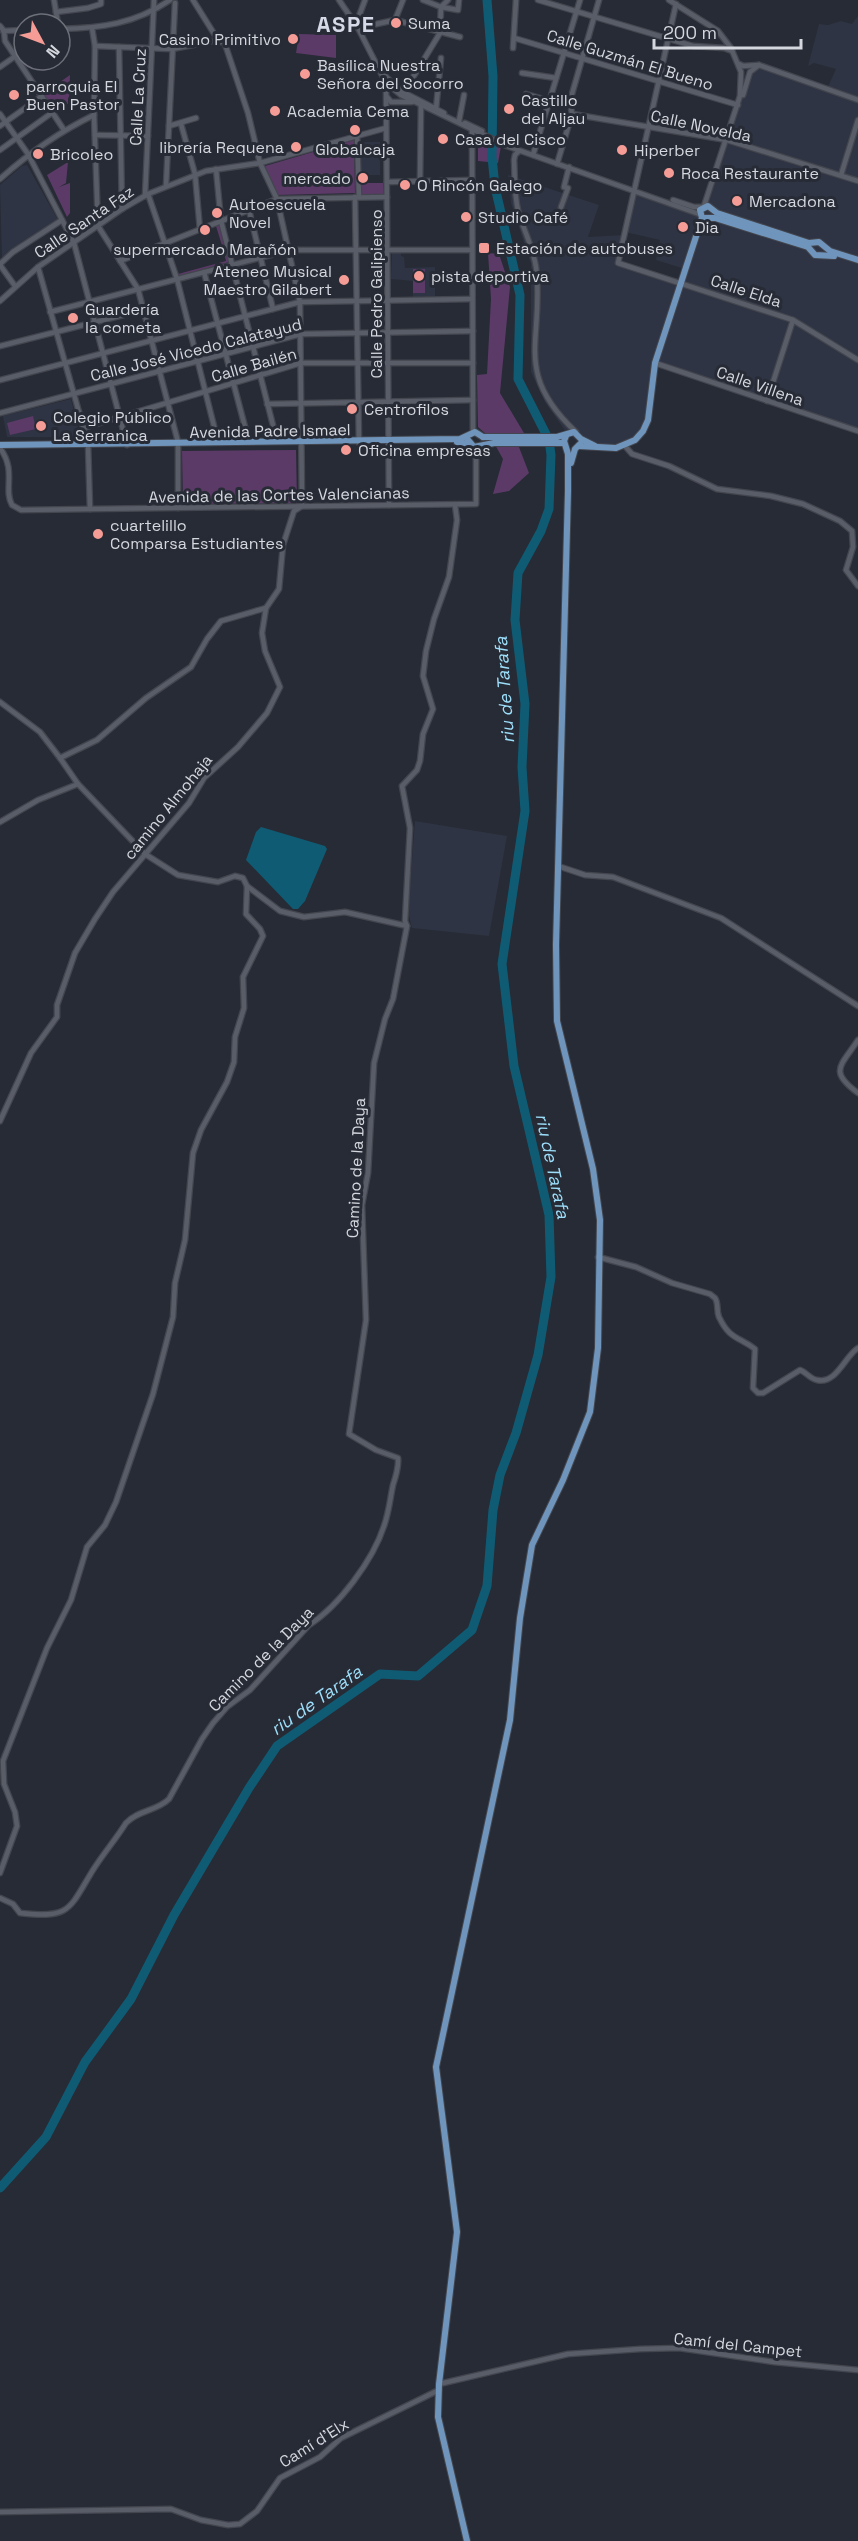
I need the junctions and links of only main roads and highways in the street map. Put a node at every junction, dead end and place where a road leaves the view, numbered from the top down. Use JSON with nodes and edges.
{"nodes":[{"id":1,"x":707,"y":207,"type":"junction"},
{"id":2,"x":704,"y":217,"type":"junction"},
{"id":3,"x":815,"y":243,"type":"junction"},
{"id":4,"x":824,"y":247,"type":"junction"},
{"id":5,"x":811,"y":250,"type":"junction"},
{"id":6,"x":820,"y":254,"type":"junction"},
{"id":7,"x":858,"y":262,"type":"edge"},
{"id":8,"x":470,"y":438,"type":"junction"},
{"id":9,"x":572,"y":441,"type":"junction"},
{"id":10,"x":302,"y":442,"type":"junction"},
{"id":11,"x":480,"y":443,"type":"junction"},
{"id":12,"x":178,"y":444,"type":"junction"},
{"id":13,"x":0,"y":447,"type":"edge"},
{"id":14,"x":467,"y":2541,"type":"edge"}],
"edges":[{"from":1,"to":2,"type":"main road"},
{"from":1,"to":2,"type":"main road"},
{"from":1,"to":3,"type":"main road"},
{"from":2,"to":5,"type":"main road"},
{"from":2,"to":9,"type":"main road"},
{"from":3,"to":4,"type":"main road"},
{"from":3,"to":5,"type":"main road"},
{"from":4,"to":6,"type":"main road"},
{"from":4,"to":7,"type":"main road"},
{"from":5,"to":6,"type":"main road"},
{"from":6,"to":7,"type":"main road"},
{"from":8,"to":10,"type":"main road","name":"Avenida Padre Ismael"},
{"from":8,"to":11,"type":"main road"},
{"from":8,"to":11,"type":"main road"},
{"from":9,"to":11,"type":"main road"},
{"from":9,"to":14,"type":"main road"},
{"from":10,"to":12,"type":"main road","name":"Avenida Padre Ismael"},
{"from":10,"to":12,"type":"main road","name":"Avenida Padre Ismael"},
{"from":12,"to":13,"type":"main road","name":"Avenida Padre Ismael"}]}
